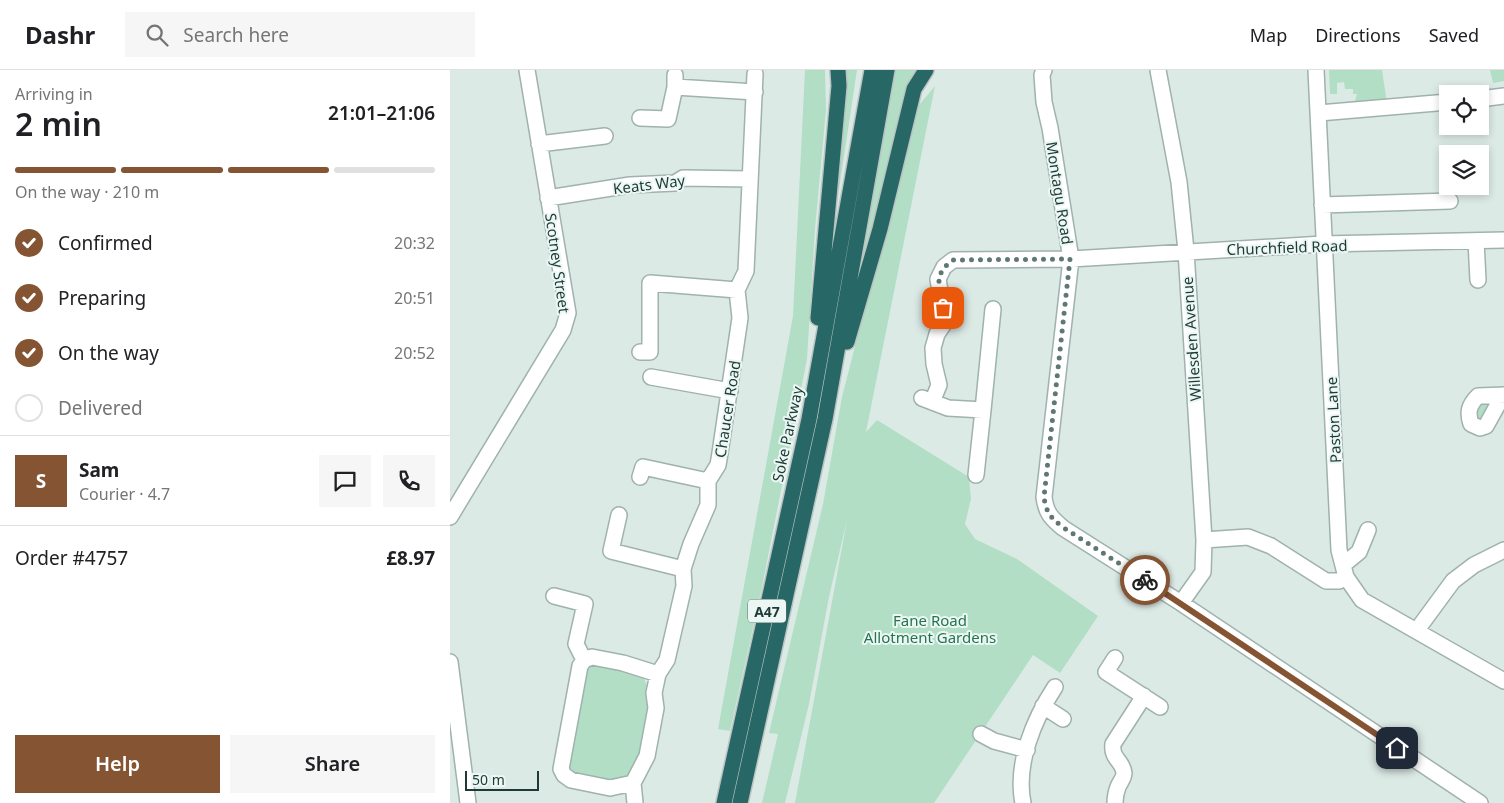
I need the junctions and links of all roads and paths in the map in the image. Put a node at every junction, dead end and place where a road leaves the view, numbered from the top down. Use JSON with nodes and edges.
{"nodes":[{"id":1,"x":527,"y":70,"type":"edge"},
{"id":2,"x":838,"y":70,"type":"edge"},
{"id":3,"x":872,"y":70,"type":"edge"},
{"id":4,"x":888,"y":70,"type":"edge"},
{"id":5,"x":926,"y":70,"type":"edge"},
{"id":6,"x":1044,"y":70,"type":"edge"},
{"id":7,"x":1158,"y":70,"type":"edge"},
{"id":8,"x":1316,"y":70,"type":"edge"},
{"id":9,"x":755,"y":74,"type":"dead end"},
{"id":10,"x":754,"y":92,"type":"junction"},
{"id":11,"x":1504,"y":96,"type":"edge"},
{"id":12,"x":1489,"y":98,"type":"edge"},
{"id":13,"x":1439,"y":103,"type":"edge"},
{"id":14,"x":1319,"y":113,"type":"junction"},
{"id":15,"x":640,"y":118,"type":"dead end"},
{"id":16,"x":605,"y":136,"type":"dead end"},
{"id":17,"x":539,"y":144,"type":"junction"},
{"id":18,"x":750,"y":179,"type":"junction"},
{"id":19,"x":548,"y":198,"type":"junction"},
{"id":20,"x":1450,"y":201,"type":"dead end"},
{"id":21,"x":1322,"y":205,"type":"junction"},
{"id":22,"x":1504,"y":240,"type":"edge"},
{"id":23,"x":1476,"y":241,"type":"junction"},
{"id":24,"x":1323,"y":244,"type":"junction"},
{"id":25,"x":1186,"y":251,"type":"junction"},
{"id":26,"x":1070,"y":259,"type":"junction"},
{"id":27,"x":1478,"y":280,"type":"dead end"},
{"id":28,"x":737,"y":290,"type":"junction"},
{"id":29,"x":993,"y":309,"type":"dead end"},
{"id":30,"x":640,"y":352,"type":"dead end"},
{"id":31,"x":659,"y":375,"type":"dead end"},
{"id":32,"x":730,"y":391,"type":"junction"},
{"id":33,"x":983,"y":410,"type":"junction"},
{"id":34,"x":809,"y":419,"type":"junction"},
{"id":35,"x":825,"y":419,"type":"junction"},
{"id":36,"x":638,"y":469,"type":"dead end"},
{"id":37,"x":976,"y":475,"type":"dead end"},
{"id":38,"x":708,"y":481,"type":"junction"},
{"id":39,"x":619,"y":515,"type":"dead end"},
{"id":40,"x":450,"y":517,"type":"edge"},
{"id":41,"x":1368,"y":530,"type":"dead end"},
{"id":42,"x":1204,"y":540,"type":"junction"},
{"id":43,"x":1504,"y":550,"type":"edge"},
{"id":44,"x":684,"y":569,"type":"junction"},
{"id":45,"x":1344,"y":571,"type":"junction"},
{"id":46,"x":554,"y":596,"type":"dead end"},
{"id":47,"x":1181,"y":603,"type":"junction"},
{"id":48,"x":1417,"y":630,"type":"junction"},
{"id":49,"x":1115,"y":658,"type":"dead end"},
{"id":50,"x":584,"y":660,"type":"junction"},
{"id":51,"x":450,"y":662,"type":"edge"},
{"id":52,"x":658,"y":674,"type":"junction"},
{"id":53,"x":1504,"y":681,"type":"edge"},
{"id":54,"x":1055,"y":687,"type":"dead end"},
{"id":55,"x":1144,"y":696,"type":"junction"},
{"id":56,"x":1043,"y":706,"type":"junction"},
{"id":57,"x":1160,"y":707,"type":"dead end"},
{"id":58,"x":1063,"y":719,"type":"dead end"},
{"id":59,"x":981,"y":734,"type":"dead end"},
{"id":60,"x":1027,"y":750,"type":"junction"},
{"id":61,"x":633,"y":783,"type":"junction"},
{"id":62,"x":468,"y":803,"type":"edge"},
{"id":63,"x":635,"y":803,"type":"edge"},
{"id":64,"x":724,"y":803,"type":"edge"},
{"id":65,"x":740,"y":803,"type":"edge"},
{"id":66,"x":1023,"y":803,"type":"edge"},
{"id":67,"x":1115,"y":803,"type":"edge"},
{"id":68,"x":1480,"y":803,"type":"edge"}],
"edges":[{"from":1,"to":17,"type":"street","name":"Scotney Street"},
{"from":2,"to":34,"type":"highway","number":"A47"},
{"from":3,"to":34,"type":"highway","name":"Soke Parkway","number":"A47"},
{"from":4,"to":35,"type":"highway","number":"A47"},
{"from":5,"to":35,"type":"highway","number":"A47"},
{"from":6,"to":26,"type":"street","name":"Montagu Road"},
{"from":7,"to":25,"type":"street","name":"Willesden Avenue"},
{"from":8,"to":14,"type":"street","name":"Paston Lane"},
{"from":9,"to":10,"type":"street","name":"Chaucer Road"},
{"from":10,"to":15,"type":"street"},
{"from":10,"to":18,"type":"street","name":"Chaucer Road"},
{"from":11,"to":12,"type":"street"},
{"from":13,"to":14,"type":"street"},
{"from":14,"to":21,"type":"street","name":"Paston Lane"},
{"from":16,"to":17,"type":"street"},
{"from":17,"to":19,"type":"street","name":"Scotney Street"},
{"from":18,"to":19,"type":"street","name":"Keats Way"},
{"from":18,"to":28,"type":"street","name":"Chaucer Road"},
{"from":19,"to":40,"type":"street","name":"Scotney Street"},
{"from":20,"to":21,"type":"street"},
{"from":21,"to":24,"type":"street","name":"Paston Lane"},
{"from":22,"to":23,"type":"street","name":"Churchfield Road"},
{"from":23,"to":24,"type":"street","name":"Churchfield Road"},
{"from":23,"to":27,"type":"street"},
{"from":24,"to":25,"type":"street","name":"Churchfield Road"},
{"from":24,"to":45,"type":"street","name":"Paston Lane"},
{"from":25,"to":26,"type":"street","name":"Churchfield Road"},
{"from":25,"to":42,"type":"street","name":"Willesden Avenue"},
{"from":26,"to":33,"type":"street","name":"Churchfield Road"},
{"from":26,"to":47,"type":"street","name":"Montagu Road"},
{"from":28,"to":30,"type":"street"},
{"from":28,"to":32,"type":"street","name":"Chaucer Road"},
{"from":29,"to":33,"type":"street"},
{"from":31,"to":32,"type":"street"},
{"from":32,"to":38,"type":"street","name":"Chaucer Road"},
{"from":33,"to":37,"type":"street"},
{"from":34,"to":64,"type":"highway","name":"Soke Parkway","number":"A47"},
{"from":35,"to":65,"type":"highway","number":"A47"},
{"from":36,"to":38,"type":"street"},
{"from":38,"to":44,"type":"street","name":"Chaucer Road"},
{"from":39,"to":44,"type":"street"},
{"from":41,"to":45,"type":"street"},
{"from":42,"to":45,"type":"street"},
{"from":42,"to":47,"type":"street","name":"Willesden Avenue"},
{"from":43,"to":48,"type":"street"},
{"from":44,"to":52,"type":"street","name":"Chaucer Road"},
{"from":45,"to":48,"type":"street","name":"Paston Lane"},
{"from":46,"to":50,"type":"street"},
{"from":47,"to":68,"type":"street","name":"Montagu Road"},
{"from":48,"to":53,"type":"street","name":"Paston Lane"},
{"from":49,"to":55,"type":"street"},
{"from":50,"to":52,"type":"street"},
{"from":50,"to":61,"type":"street"},
{"from":51,"to":62,"type":"street"},
{"from":52,"to":61,"type":"street","name":"Chaucer Road"},
{"from":54,"to":56,"type":"street"},
{"from":55,"to":57,"type":"street"},
{"from":55,"to":67,"type":"street"},
{"from":56,"to":58,"type":"street"},
{"from":56,"to":60,"type":"street"},
{"from":59,"to":60,"type":"street"},
{"from":60,"to":66,"type":"street"},
{"from":61,"to":63,"type":"street"}]}
